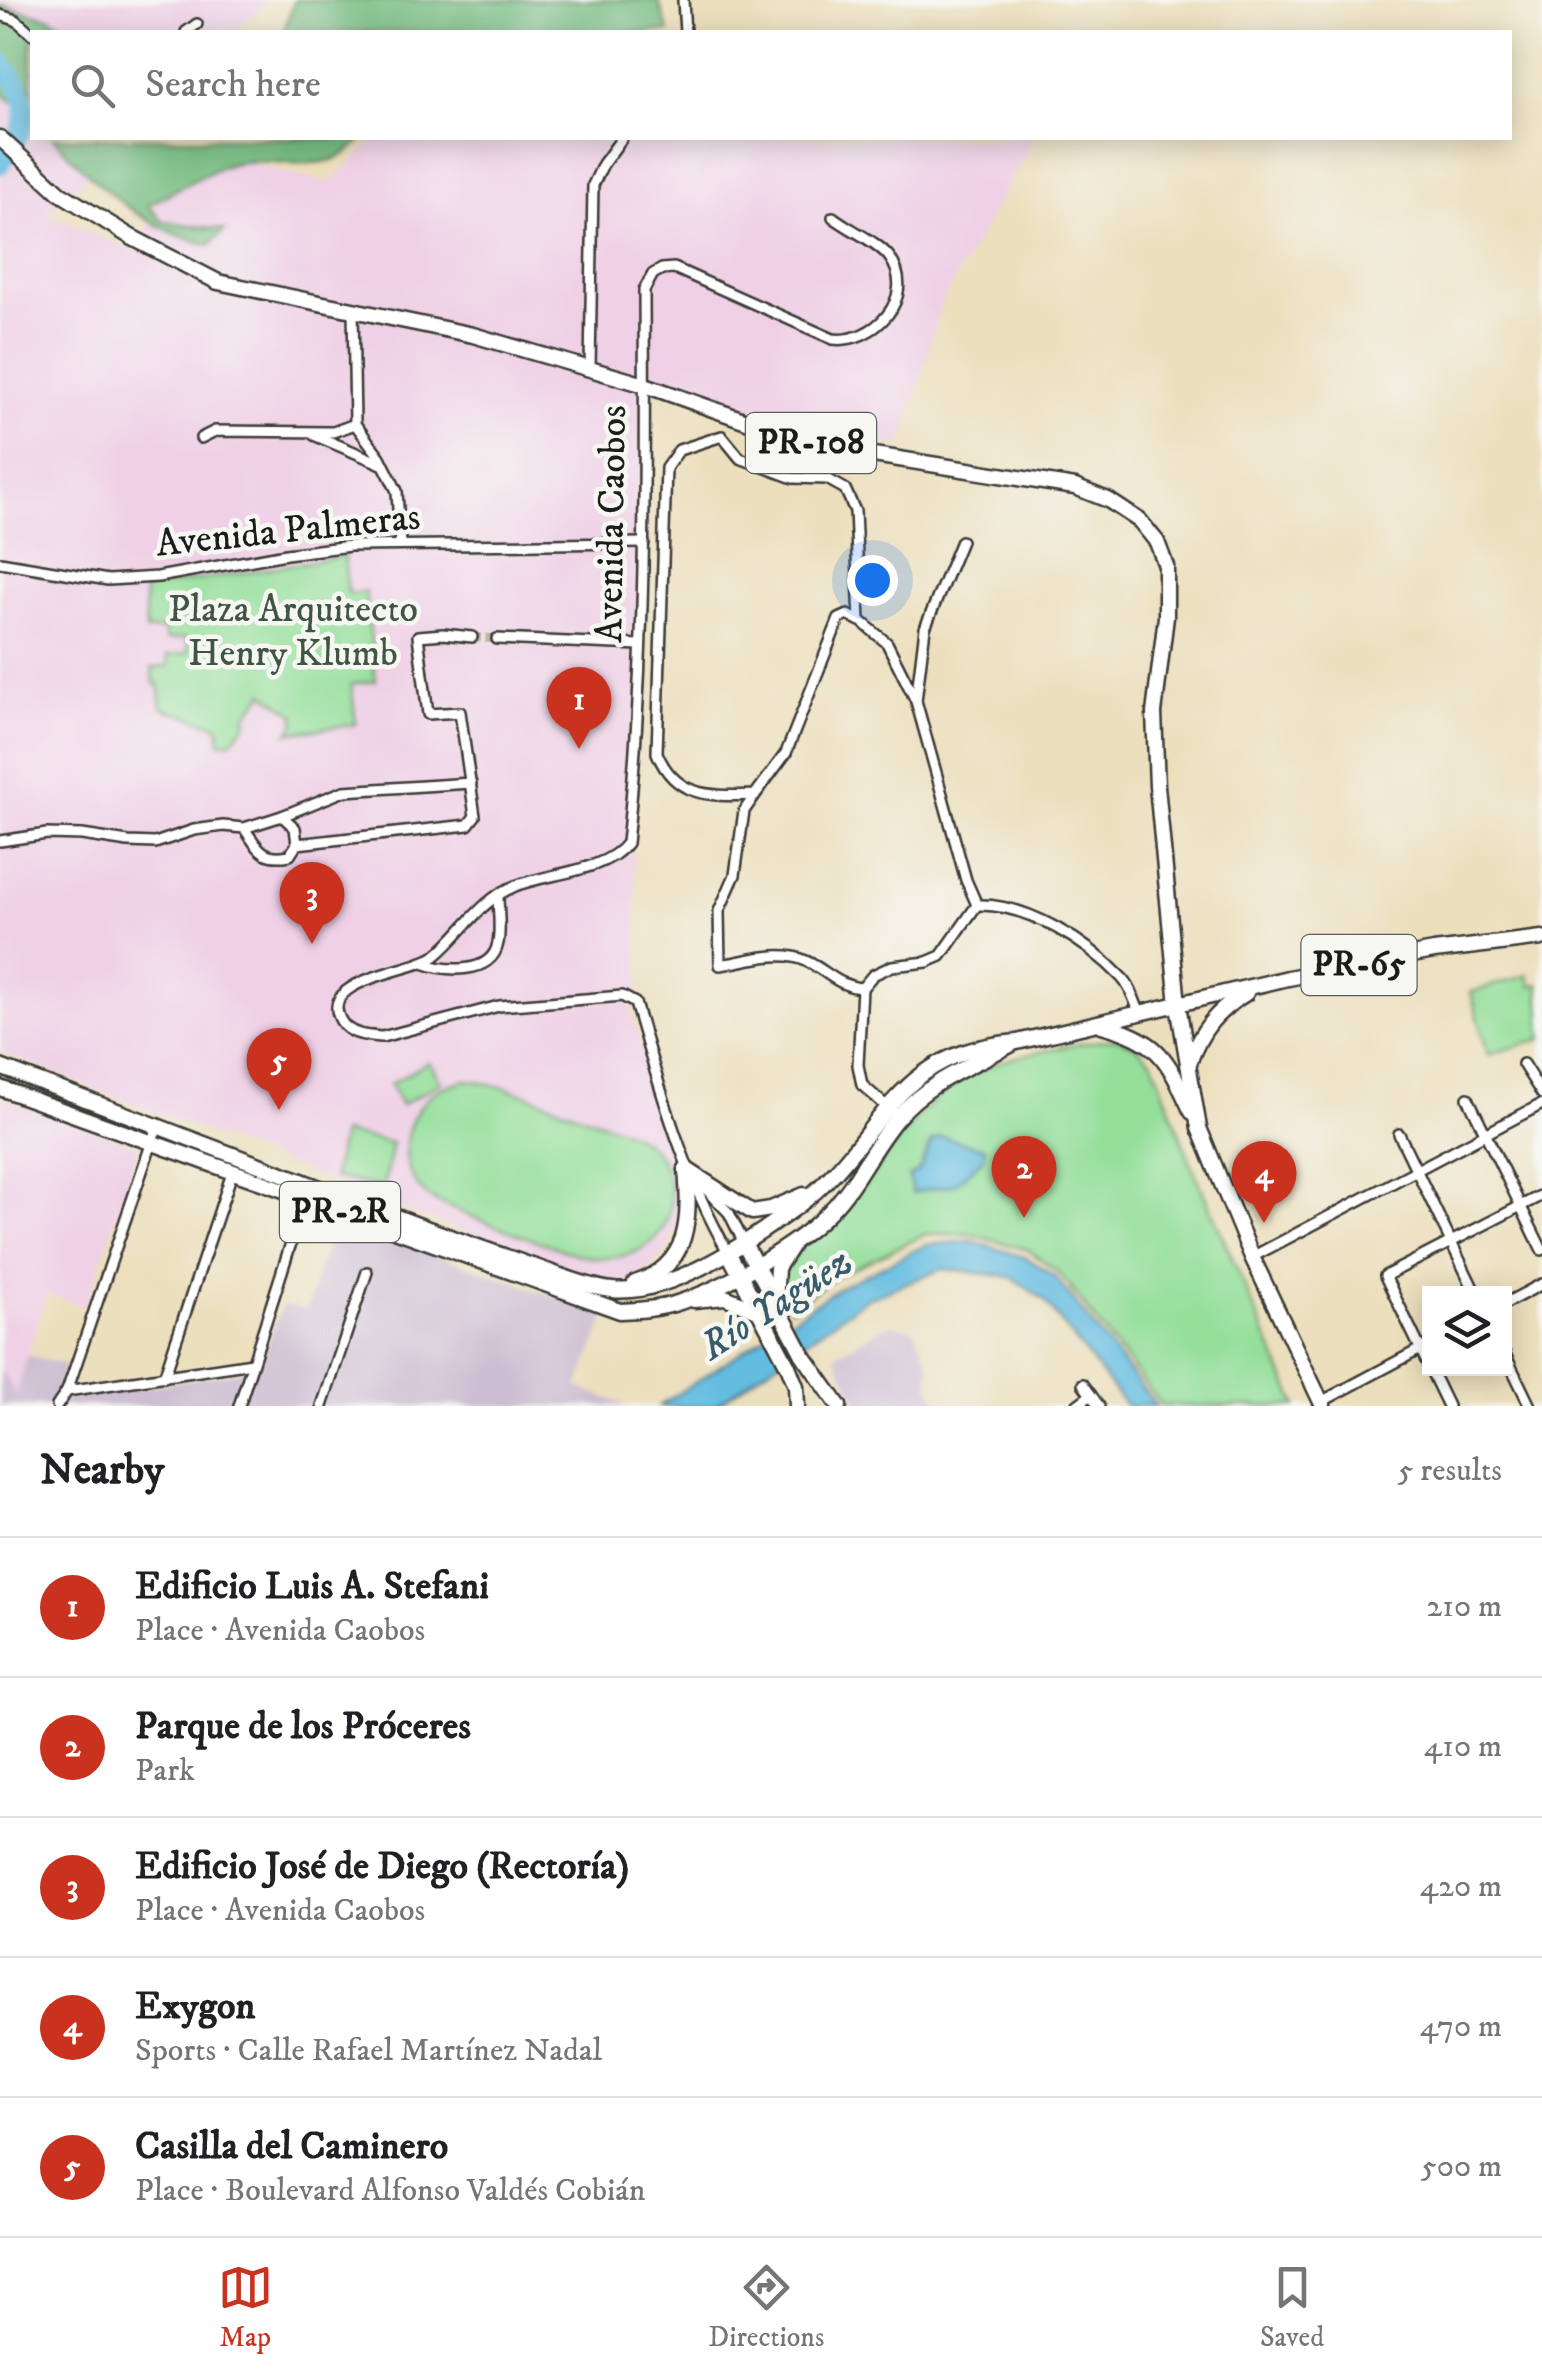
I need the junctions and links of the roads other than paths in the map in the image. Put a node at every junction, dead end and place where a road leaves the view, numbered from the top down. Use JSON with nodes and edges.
{"nodes":[{"id":1,"x":683,"y":0,"type":"edge"},
{"id":2,"x":0,"y":15,"type":"edge"},
{"id":3,"x":197,"y":24,"type":"dead end"},
{"id":4,"x":189,"y":30,"type":"edge"},
{"id":5,"x":685,"y":30,"type":"edge"},
{"id":6,"x":30,"y":32,"type":"edge"},
{"id":7,"x":0,"y":138,"type":"edge"},
{"id":8,"x":620,"y":140,"type":"edge"},
{"id":9,"x":833,"y":217,"type":"dead end"},
{"id":10,"x":353,"y":310,"type":"junction"},
{"id":11,"x":590,"y":368,"type":"junction"},
{"id":12,"x":645,"y":385,"type":"junction"},
{"id":13,"x":355,"y":424,"type":"junction"},
{"id":14,"x":307,"y":432,"type":"junction"},
{"id":15,"x":202,"y":438,"type":"dead end"},
{"id":16,"x":382,"y":464,"type":"junction"},
{"id":17,"x":961,"y":541,"type":"dead end"},
{"id":18,"x":644,"y":543,"type":"junction"},
{"id":19,"x":400,"y":544,"type":"junction"},
{"id":20,"x":0,"y":562,"type":"edge"},
{"id":21,"x":860,"y":621,"type":"junction"},
{"id":22,"x":472,"y":637,"type":"tunnel mouth"},
{"id":23,"x":497,"y":639,"type":"tunnel mouth"},
{"id":24,"x":640,"y":645,"type":"junction"},
{"id":25,"x":916,"y":701,"type":"junction"},
{"id":26,"x":471,"y":783,"type":"junction"},
{"id":27,"x":755,"y":795,"type":"junction"},
{"id":28,"x":282,"y":816,"type":"junction"},
{"id":29,"x":244,"y":828,"type":"junction"},
{"id":30,"x":0,"y":841,"type":"edge"},
{"id":31,"x":297,"y":844,"type":"junction"},
{"id":32,"x":498,"y":895,"type":"junction"},
{"id":33,"x":978,"y":906,"type":"junction"},
{"id":34,"x":1542,"y":938,"type":"edge"},
{"id":35,"x":422,"y":963,"type":"junction"},
{"id":36,"x":1258,"y":985,"type":"junction"},
{"id":37,"x":862,"y":988,"type":"junction"},
{"id":38,"x":1178,"y":1004,"type":"junction"},
{"id":39,"x":1140,"y":1014,"type":"junction"},
{"id":40,"x":1096,"y":1024,"type":"junction"},
{"id":41,"x":1188,"y":1063,"type":"junction"},
{"id":42,"x":1523,"y":1064,"type":"dead end"},
{"id":43,"x":0,"y":1068,"type":"edge"},
{"id":44,"x":0,"y":1088,"type":"edge"},
{"id":45,"x":1542,"y":1094,"type":"edge"},
{"id":46,"x":1468,"y":1098,"type":"dead end"},
{"id":47,"x":1542,"y":1104,"type":"edge"},
{"id":48,"x":57,"y":1109,"type":"junction"},
{"id":49,"x":892,"y":1112,"type":"junction"},
{"id":50,"x":158,"y":1124,"type":"junction"},
{"id":51,"x":1200,"y":1128,"type":"junction"},
{"id":52,"x":1398,"y":1134,"type":"dead end"},
{"id":53,"x":1486,"y":1134,"type":"junction"},
{"id":54,"x":152,"y":1142,"type":"junction"},
{"id":55,"x":686,"y":1169,"type":"junction"},
{"id":56,"x":1417,"y":1171,"type":"junction"},
{"id":57,"x":232,"y":1172,"type":"junction"},
{"id":58,"x":310,"y":1184,"type":"junction"},
{"id":59,"x":817,"y":1190,"type":"junction"},
{"id":60,"x":1542,"y":1195,"type":"edge"},
{"id":61,"x":305,"y":1200,"type":"junction"},
{"id":62,"x":1521,"y":1206,"type":"junction"},
{"id":63,"x":800,"y":1236,"type":"junction"},
{"id":64,"x":744,"y":1243,"type":"junction"},
{"id":65,"x":1451,"y":1243,"type":"junction"},
{"id":66,"x":1542,"y":1250,"type":"edge"},
{"id":67,"x":728,"y":1252,"type":"junction"},
{"id":68,"x":1252,"y":1257,"type":"junction"},
{"id":69,"x":754,"y":1266,"type":"junction"},
{"id":70,"x":367,"y":1272,"type":"dead end"},
{"id":71,"x":740,"y":1274,"type":"junction"},
{"id":72,"x":1542,"y":1284,"type":"edge"},
{"id":73,"x":1472,"y":1286,"type":"edge"},
{"id":74,"x":612,"y":1290,"type":"junction"},
{"id":75,"x":1512,"y":1300,"type":"edge"},
{"id":76,"x":684,"y":1302,"type":"junction"},
{"id":77,"x":768,"y":1308,"type":"junction"},
{"id":78,"x":1422,"y":1342,"type":"edge"},
{"id":79,"x":1422,"y":1349,"type":"edge"},
{"id":80,"x":252,"y":1363,"type":"junction"},
{"id":81,"x":1512,"y":1369,"type":"edge"},
{"id":82,"x":1436,"y":1376,"type":"edge"},
{"id":83,"x":164,"y":1377,"type":"junction"},
{"id":84,"x":1082,"y":1384,"type":"dead end"},
{"id":85,"x":67,"y":1391,"type":"junction"},
{"id":86,"x":1091,"y":1395,"type":"junction"},
{"id":87,"x":1322,"y":1404,"type":"edge"},
{"id":88,"x":56,"y":1406,"type":"edge"},
{"id":89,"x":239,"y":1406,"type":"edge"},
{"id":90,"x":322,"y":1406,"type":"edge"},
{"id":91,"x":797,"y":1406,"type":"edge"},
{"id":92,"x":839,"y":1406,"type":"edge"},
{"id":93,"x":1076,"y":1406,"type":"edge"},
{"id":94,"x":1099,"y":1406,"type":"edge"},
{"id":95,"x":1448,"y":1406,"type":"edge"},
{"id":96,"x":1530,"y":1406,"type":"edge"}],
"edges":[{"from":1,"to":5,"type":"street"},
{"from":2,"to":6,"type":"street"},
{"from":3,"to":4,"type":"street"},
{"from":7,"to":10,"type":"main road","number":"PR-108"},
{"from":8,"to":11,"type":"street"},
{"from":9,"to":12,"type":"street","name":"Avenida Caobos"},
{"from":10,"to":11,"type":"main road","number":"PR-108"},
{"from":10,"to":13,"type":"street"},
{"from":11,"to":12,"type":"main road","number":"PR-108"},
{"from":12,"to":18,"type":"street","name":"Avenida Caobos"},
{"from":12,"to":38,"type":"main road","number":"PR-108"},
{"from":13,"to":14,"type":"street"},
{"from":13,"to":16,"type":"street"},
{"from":14,"to":15,"type":"street"},
{"from":14,"to":16,"type":"street"},
{"from":16,"to":19,"type":"street"},
{"from":17,"to":25,"type":"street"},
{"from":18,"to":19,"type":"street","name":"Avenida Palmeras"},
{"from":18,"to":24,"type":"street","name":"Avenida Caobos"},
{"from":19,"to":20,"type":"street","name":"Avenida Palmeras"},
{"from":21,"to":25,"type":"street"},
{"from":21,"to":27,"type":"street"},
{"from":21,"to":27,"type":"street"},
{"from":22,"to":26,"type":"street"},
{"from":23,"to":24,"type":"street"},
{"from":24,"to":32,"type":"street","name":"Avenida Caobos"},
{"from":25,"to":33,"type":"street"},
{"from":26,"to":28,"type":"street"},
{"from":26,"to":31,"type":"street"},
{"from":27,"to":37,"type":"street"},
{"from":28,"to":29,"type":"street"},
{"from":28,"to":31,"type":"street"},
{"from":29,"to":30,"type":"street"},
{"from":29,"to":31,"type":"street"},
{"from":32,"to":35,"type":"street","name":"Avenida Caobos"},
{"from":32,"to":35,"type":"street"},
{"from":33,"to":37,"type":"street"},
{"from":33,"to":39,"type":"street"},
{"from":34,"to":36,"type":"main road","number":"PR-65"},
{"from":35,"to":55,"type":"street","name":"Avenida Caobos"},
{"from":36,"to":38,"type":"main road","number":"PR-65"},
{"from":36,"to":41,"type":"main road"},
{"from":37,"to":49,"type":"street"},
{"from":38,"to":39,"type":"main road","number":"PR-65"},
{"from":38,"to":41,"type":"main road","number":"PR-108"},
{"from":39,"to":40,"type":"main road","number":"PR-65"},
{"from":40,"to":49,"type":"main road","number":"PR-65"},
{"from":40,"to":51,"type":"main road"},
{"from":41,"to":51,"type":"main road","number":"PR-108"},
{"from":42,"to":45,"type":"street"},
{"from":43,"to":48,"type":"main road"},
{"from":43,"to":50,"type":"main road","number":"PR-2R"},
{"from":44,"to":48,"type":"main road","number":"PR-2R"},
{"from":46,"to":53,"type":"street"},
{"from":47,"to":53,"type":"street"},
{"from":48,"to":54,"type":"main road","number":"PR-2R"},
{"from":49,"to":59,"type":"main road","number":"PR-65"},
{"from":49,"to":63,"type":"main road","number":"PR-65"},
{"from":50,"to":54,"type":"street"},
{"from":50,"to":58,"type":"main road","number":"PR-2R"},
{"from":51,"to":68,"type":"main road","number":"PR-108"},
{"from":52,"to":56,"type":"street"},
{"from":53,"to":56,"type":"street"},
{"from":53,"to":62,"type":"street"},
{"from":54,"to":57,"type":"main road","number":"PR-2R"},
{"from":54,"to":85,"type":"street"},
{"from":55,"to":59,"type":"main road"},
{"from":55,"to":64,"type":"street","name":"Avenida Caobos"},
{"from":55,"to":67,"type":"street","name":"Avenida Caobos"},
{"from":55,"to":74,"type":"main road"},
{"from":56,"to":65,"type":"street"},
{"from":56,"to":68,"type":"street"},
{"from":57,"to":61,"type":"main road","number":"PR-2R"},
{"from":57,"to":83,"type":"street"},
{"from":58,"to":61,"type":"street"},
{"from":58,"to":74,"type":"main road","number":"PR-2R"},
{"from":59,"to":64,"type":"main road","number":"PR-65"},
{"from":60,"to":62,"type":"street"},
{"from":61,"to":76,"type":"main road","number":"PR-2R"},
{"from":61,"to":80,"type":"street"},
{"from":62,"to":65,"type":"street"},
{"from":62,"to":66,"type":"street"},
{"from":63,"to":69,"type":"main road","number":"PR-65"},
{"from":63,"to":77,"type":"main road"},
{"from":64,"to":67,"type":"main road","number":"PR-65"},
{"from":64,"to":69,"type":"main road"},
{"from":65,"to":73,"type":"street"},
{"from":65,"to":78,"type":"street"},
{"from":67,"to":71,"type":"main road"},
{"from":67,"to":74,"type":"main road","number":"PR-2R"},
{"from":68,"to":87,"type":"main road","number":"PR-108"},
{"from":69,"to":71,"type":"main road","number":"PR-65"},
{"from":69,"to":77,"type":"main road"},
{"from":70,"to":90,"type":"street"},
{"from":71,"to":76,"type":"main road","number":"PR-2R"},
{"from":71,"to":77,"type":"main road"},
{"from":72,"to":75,"type":"street"},
{"from":76,"to":77,"type":"main road"},
{"from":77,"to":91,"type":"main road"},
{"from":77,"to":92,"type":"main road"},
{"from":79,"to":87,"type":"street"},
{"from":80,"to":83,"type":"street"},
{"from":80,"to":89,"type":"street"},
{"from":81,"to":96,"type":"street"},
{"from":82,"to":95,"type":"street"},
{"from":83,"to":85,"type":"street"},
{"from":84,"to":86,"type":"street"},
{"from":85,"to":88,"type":"street"},
{"from":86,"to":93,"type":"street"},
{"from":86,"to":94,"type":"street"}]}
